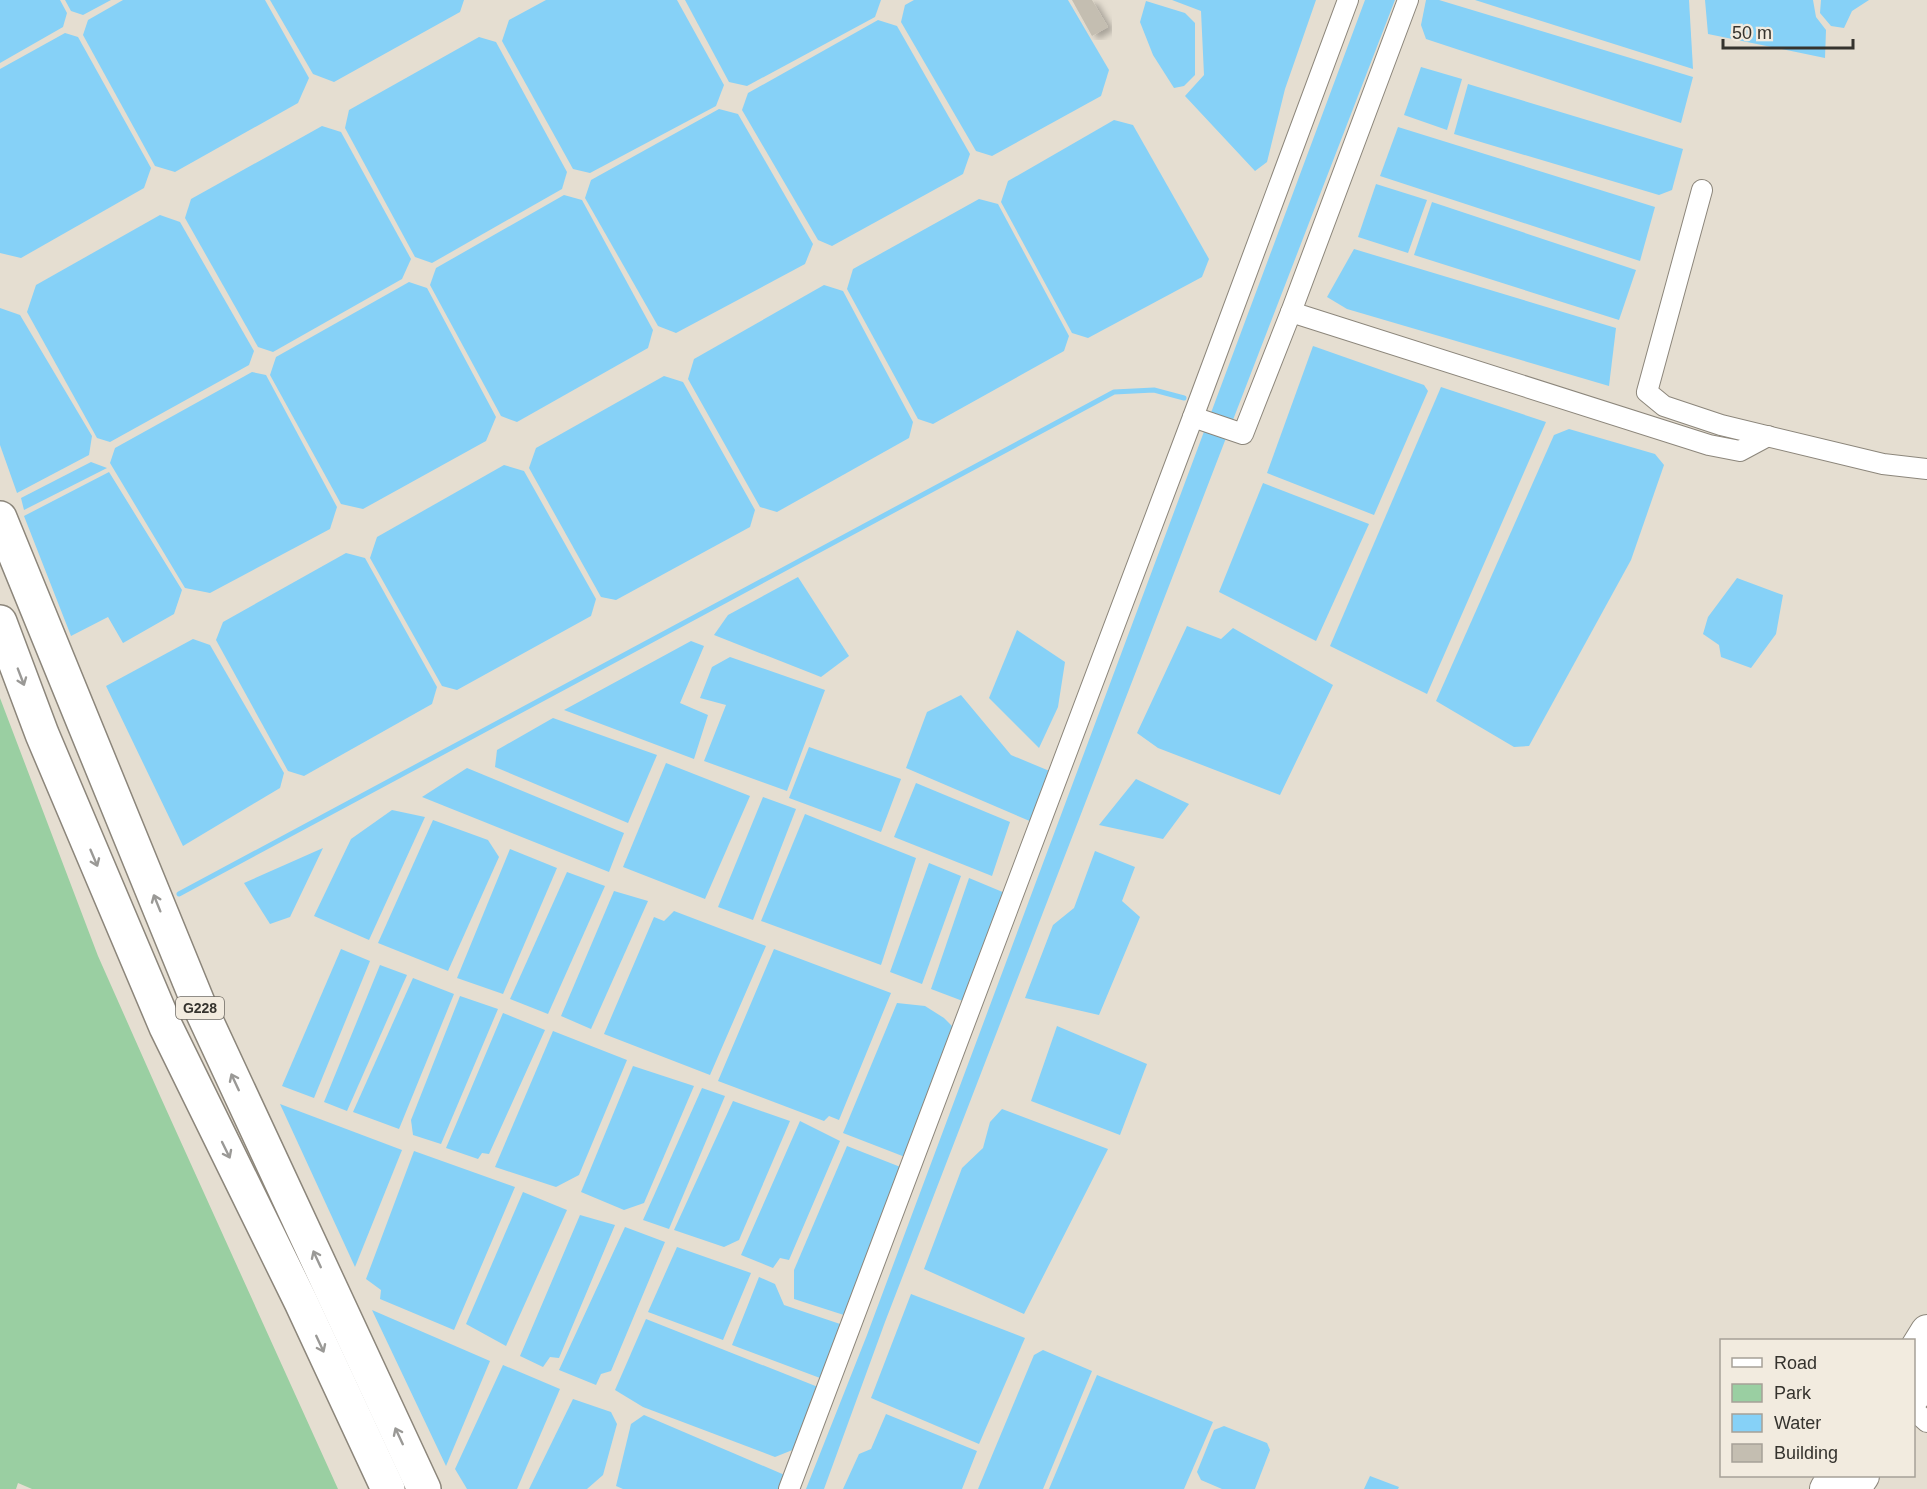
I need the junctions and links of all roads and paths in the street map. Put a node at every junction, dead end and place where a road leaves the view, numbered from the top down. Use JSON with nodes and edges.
{"nodes":[{"id":1,"x":1348,"y":0,"type":"edge"},
{"id":2,"x":1408,"y":0,"type":"edge"},
{"id":3,"x":1702,"y":190,"type":"dead end"},
{"id":4,"x":1291,"y":312,"type":"junction"},
{"id":5,"x":1193,"y":417,"type":"junction"},
{"id":6,"x":1768,"y":436,"type":"junction"},
{"id":7,"x":1927,"y":469,"type":"edge"},
{"id":8,"x":0,"y":518,"type":"edge"},
{"id":9,"x":0,"y":622,"type":"edge"},
{"id":10,"x":113,"y":796,"type":"junction"},
{"id":11,"x":74,"y":811,"type":"junction"},
{"id":12,"x":214,"y":1038,"type":"junction"},
{"id":13,"x":178,"y":1053,"type":"junction"},
{"id":14,"x":1927,"y":1331,"type":"edge"},
{"id":15,"x":1915,"y":1350,"type":"edge"},
{"id":16,"x":1927,"y":1375,"type":"edge"},
{"id":17,"x":1919,"y":1410,"type":"edge"},
{"id":18,"x":388,"y":1489,"type":"edge"},
{"id":19,"x":424,"y":1489,"type":"edge"},
{"id":20,"x":789,"y":1489,"type":"edge"}],
"edges":[{"from":1,"to":5,"type":"street"},
{"from":2,"to":4,"type":"street"},
{"from":3,"to":6,"type":"street"},
{"from":4,"to":5,"type":"street"},
{"from":4,"to":6,"type":"street"},
{"from":5,"to":20,"type":"street"},
{"from":6,"to":7,"type":"street"},
{"from":8,"to":10,"type":"highway","number":"G228"},
{"from":9,"to":11,"type":"highway","number":"G228","one_way":true},
{"from":10,"to":11,"type":"highway"},
{"from":12,"to":10,"type":"highway","number":"G228","one_way":true},
{"from":11,"to":13,"type":"highway","number":"G228","one_way":true},
{"from":12,"to":13,"type":"highway"},
{"from":19,"to":12,"type":"highway","number":"G228","one_way":true},
{"from":13,"to":18,"type":"highway","number":"G228","one_way":true},
{"from":14,"to":15,"type":"main road"},
{"from":16,"to":17,"type":"main road"}]}
